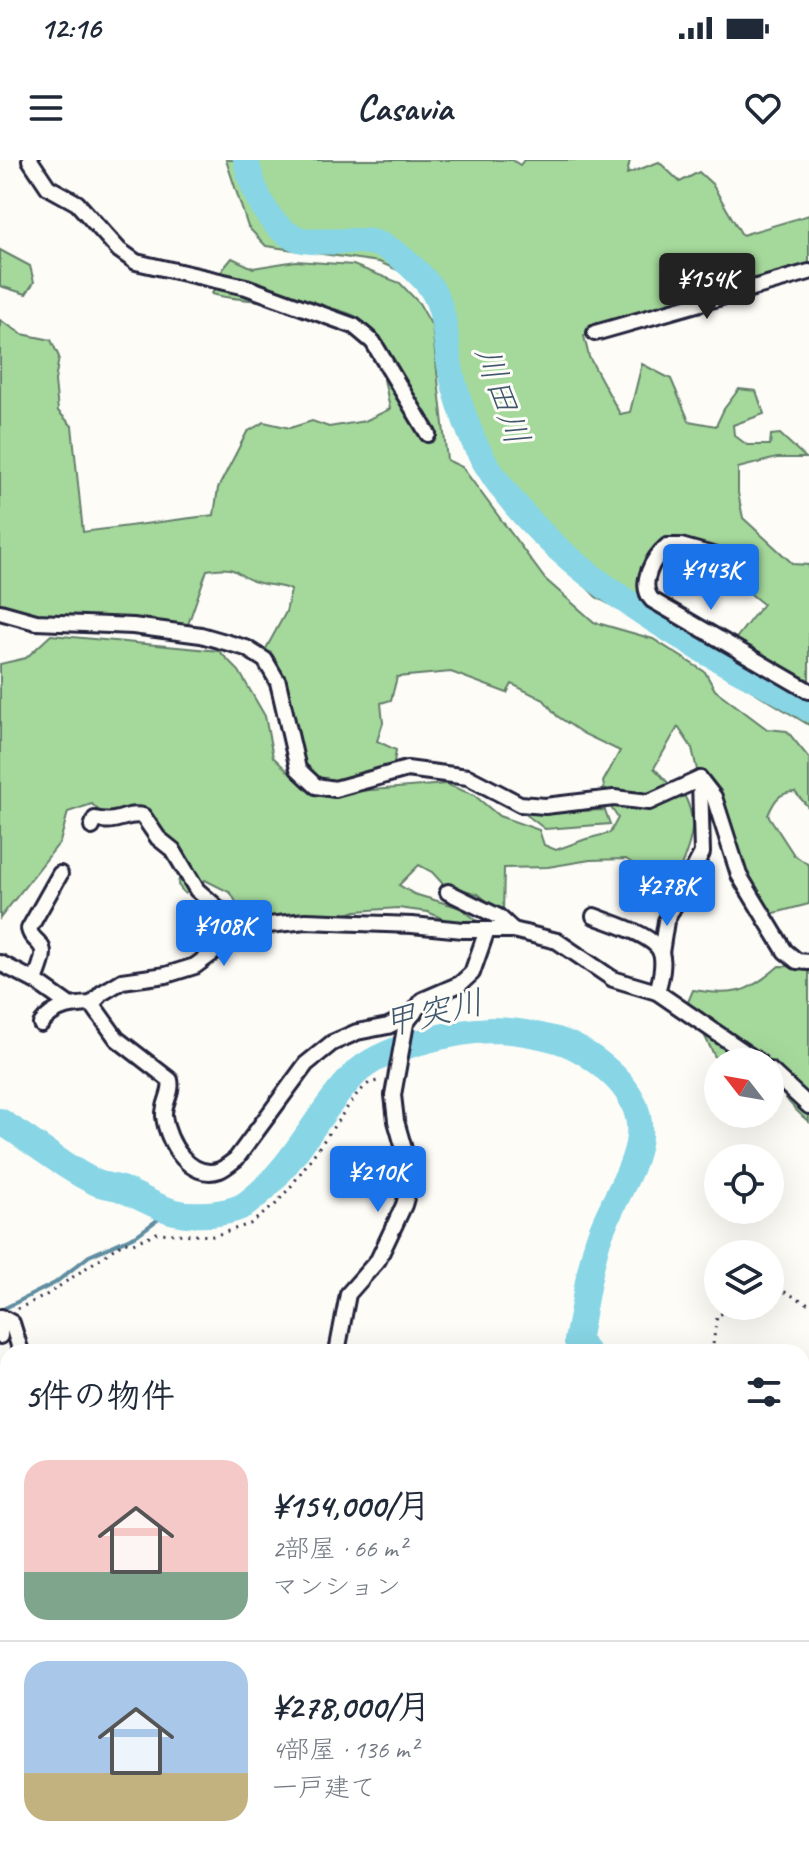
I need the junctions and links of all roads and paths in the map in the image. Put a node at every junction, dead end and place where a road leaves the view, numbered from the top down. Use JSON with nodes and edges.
{"nodes":[{"id":1,"x":30,"y":160,"type":"edge"},
{"id":2,"x":809,"y":272,"type":"edge"},
{"id":3,"x":595,"y":333,"type":"dead end"},
{"id":4,"x":428,"y":434,"type":"dead end"},
{"id":5,"x":727,"y":559,"type":"dead end"},
{"id":6,"x":0,"y":612,"type":"edge"},
{"id":7,"x":809,"y":691,"type":"edge"},
{"id":8,"x":700,"y":779,"type":"junction"},
{"id":9,"x":92,"y":827,"type":"dead end"},
{"id":10,"x":60,"y":874,"type":"dead end"},
{"id":11,"x":448,"y":892,"type":"dead end"},
{"id":12,"x":594,"y":916,"type":"dead end"},
{"id":13,"x":487,"y":930,"type":"junction"},
{"id":14,"x":513,"y":930,"type":"junction"},
{"id":15,"x":236,"y":936,"type":"junction"},
{"id":16,"x":661,"y":953,"type":"junction"},
{"id":17,"x":809,"y":962,"type":"edge"},
{"id":18,"x":0,"y":963,"type":"edge"},
{"id":19,"x":35,"y":981,"type":"junction"},
{"id":20,"x":657,"y":992,"type":"junction"},
{"id":21,"x":92,"y":1004,"type":"junction"},
{"id":22,"x":69,"y":1005,"type":"junction"},
{"id":23,"x":410,"y":1018,"type":"junction"},
{"id":24,"x":41,"y":1024,"type":"dead end"},
{"id":25,"x":739,"y":1048,"type":"edge"},
{"id":26,"x":398,"y":1072,"type":"junction"},
{"id":27,"x":784,"y":1083,"type":"edge"},
{"id":28,"x":809,"y":1106,"type":"edge"},
{"id":29,"x":784,"y":1292,"type":"edge"},
{"id":30,"x":809,"y":1304,"type":"edge"},
{"id":31,"x":1,"y":1317,"type":"edge"},
{"id":32,"x":716,"y":1320,"type":"edge"},
{"id":33,"x":0,"y":1336,"type":"edge"},
{"id":34,"x":19,"y":1344,"type":"edge"},
{"id":35,"x":339,"y":1344,"type":"edge"},
{"id":36,"x":713,"y":1344,"type":"edge"}],
"edges":[{"from":1,"to":4,"type":"street"},
{"from":2,"to":3,"type":"street"},
{"from":5,"to":7,"type":"street"},
{"from":6,"to":8,"type":"street"},
{"from":8,"to":16,"type":"street"},
{"from":8,"to":17,"type":"street"},
{"from":9,"to":15,"type":"street"},
{"from":10,"to":19,"type":"street"},
{"from":11,"to":14,"type":"street"},
{"from":12,"to":16,"type":"street"},
{"from":13,"to":14,"type":"street"},
{"from":13,"to":15,"type":"street"},
{"from":13,"to":23,"type":"street"},
{"from":14,"to":20,"type":"street"},
{"from":15,"to":21,"type":"street"},
{"from":16,"to":20,"type":"street"},
{"from":18,"to":19,"type":"street"},
{"from":19,"to":22,"type":"street"},
{"from":20,"to":25,"type":"street"},
{"from":21,"to":22,"type":"street"},
{"from":21,"to":23,"type":"street"},
{"from":22,"to":24,"type":"street"},
{"from":23,"to":26,"type":"street"},
{"from":26,"to":31,"type":"path"},
{"from":26,"to":35,"type":"street"},
{"from":27,"to":28,"type":"street"},
{"from":29,"to":30,"type":"path"},
{"from":31,"to":33,"type":"street"},
{"from":31,"to":34,"type":"street"},
{"from":32,"to":36,"type":"path"}]}
